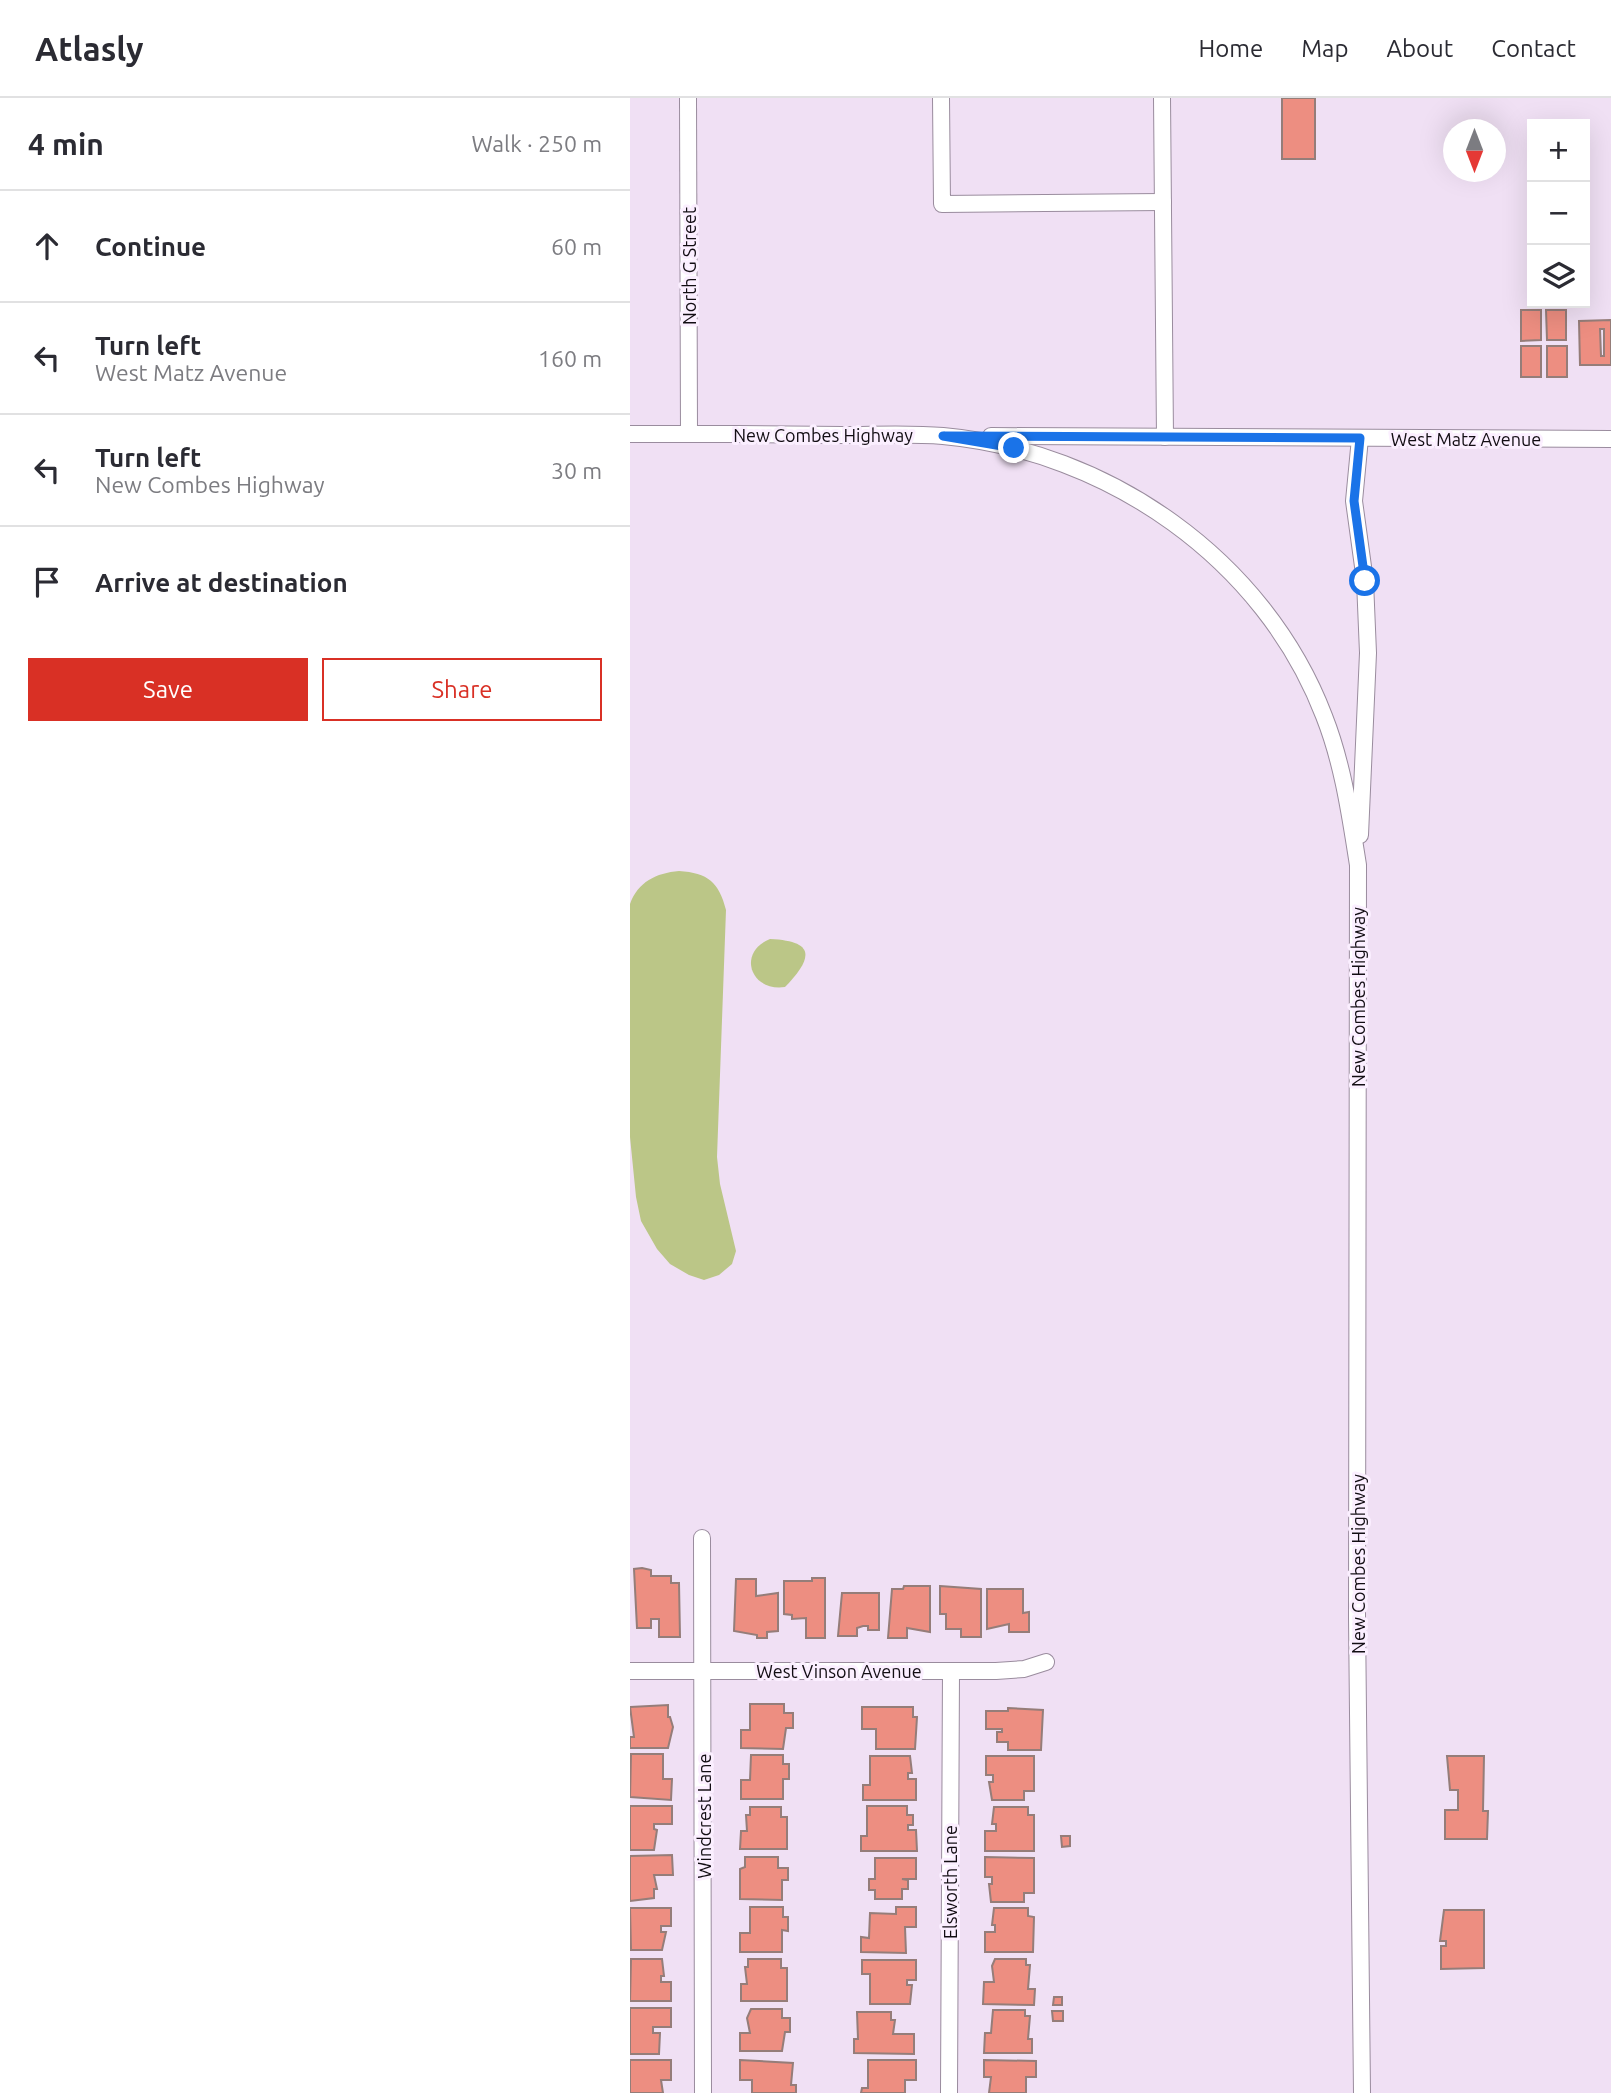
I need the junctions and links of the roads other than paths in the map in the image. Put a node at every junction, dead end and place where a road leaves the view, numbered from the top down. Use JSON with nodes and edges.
{"nodes":[{"id":1,"x":688,"y":98,"type":"edge"},
{"id":2,"x":941,"y":98,"type":"edge"},
{"id":3,"x":1162,"y":98,"type":"edge"},
{"id":4,"x":1163,"y":202,"type":"junction"},
{"id":5,"x":630,"y":434,"type":"edge"},
{"id":6,"x":689,"y":434,"type":"junction"},
{"id":7,"x":943,"y":436,"type":"junction"},
{"id":8,"x":1165,"y":437,"type":"junction"},
{"id":9,"x":1360,"y":438,"type":"junction"},
{"id":10,"x":1611,"y":439,"type":"edge"},
{"id":11,"x":1358,"y":865,"type":"junction"},
{"id":12,"x":702,"y":1538,"type":"dead end"},
{"id":13,"x":1046,"y":1662,"type":"dead end"},
{"id":14,"x":630,"y":1671,"type":"edge"},
{"id":15,"x":704,"y":1671,"type":"junction"},
{"id":16,"x":951,"y":1671,"type":"junction"},
{"id":17,"x":703,"y":2093,"type":"edge"},
{"id":18,"x":949,"y":2093,"type":"edge"},
{"id":19,"x":1362,"y":2093,"type":"edge"}],
"edges":[{"from":1,"to":6,"type":"street","name":"North G Street"},
{"from":2,"to":4,"type":"street"},
{"from":3,"to":4,"type":"street"},
{"from":4,"to":8,"type":"street"},
{"from":5,"to":6,"type":"street","name":"New Combes Highway"},
{"from":6,"to":7,"type":"street","name":"New Combes Highway"},
{"from":7,"to":8,"type":"street","name":"West Matz Avenue"},
{"from":7,"to":11,"type":"street","name":"New Combes Highway"},
{"from":8,"to":9,"type":"street","name":"West Matz Avenue"},
{"from":9,"to":10,"type":"street","name":"West Matz Avenue"},
{"from":9,"to":11,"type":"street"},
{"from":11,"to":19,"type":"street","name":"New Combes Highway"},
{"from":12,"to":15,"type":"street","name":"Windcrest Lane"},
{"from":13,"to":16,"type":"street","name":"West Vinson Avenue"},
{"from":14,"to":15,"type":"street","name":"West Vinson Avenue"},
{"from":15,"to":16,"type":"street","name":"West Vinson Avenue"},
{"from":15,"to":17,"type":"street","name":"Windcrest Lane"},
{"from":16,"to":18,"type":"street","name":"Elsworth Lane"}]}
